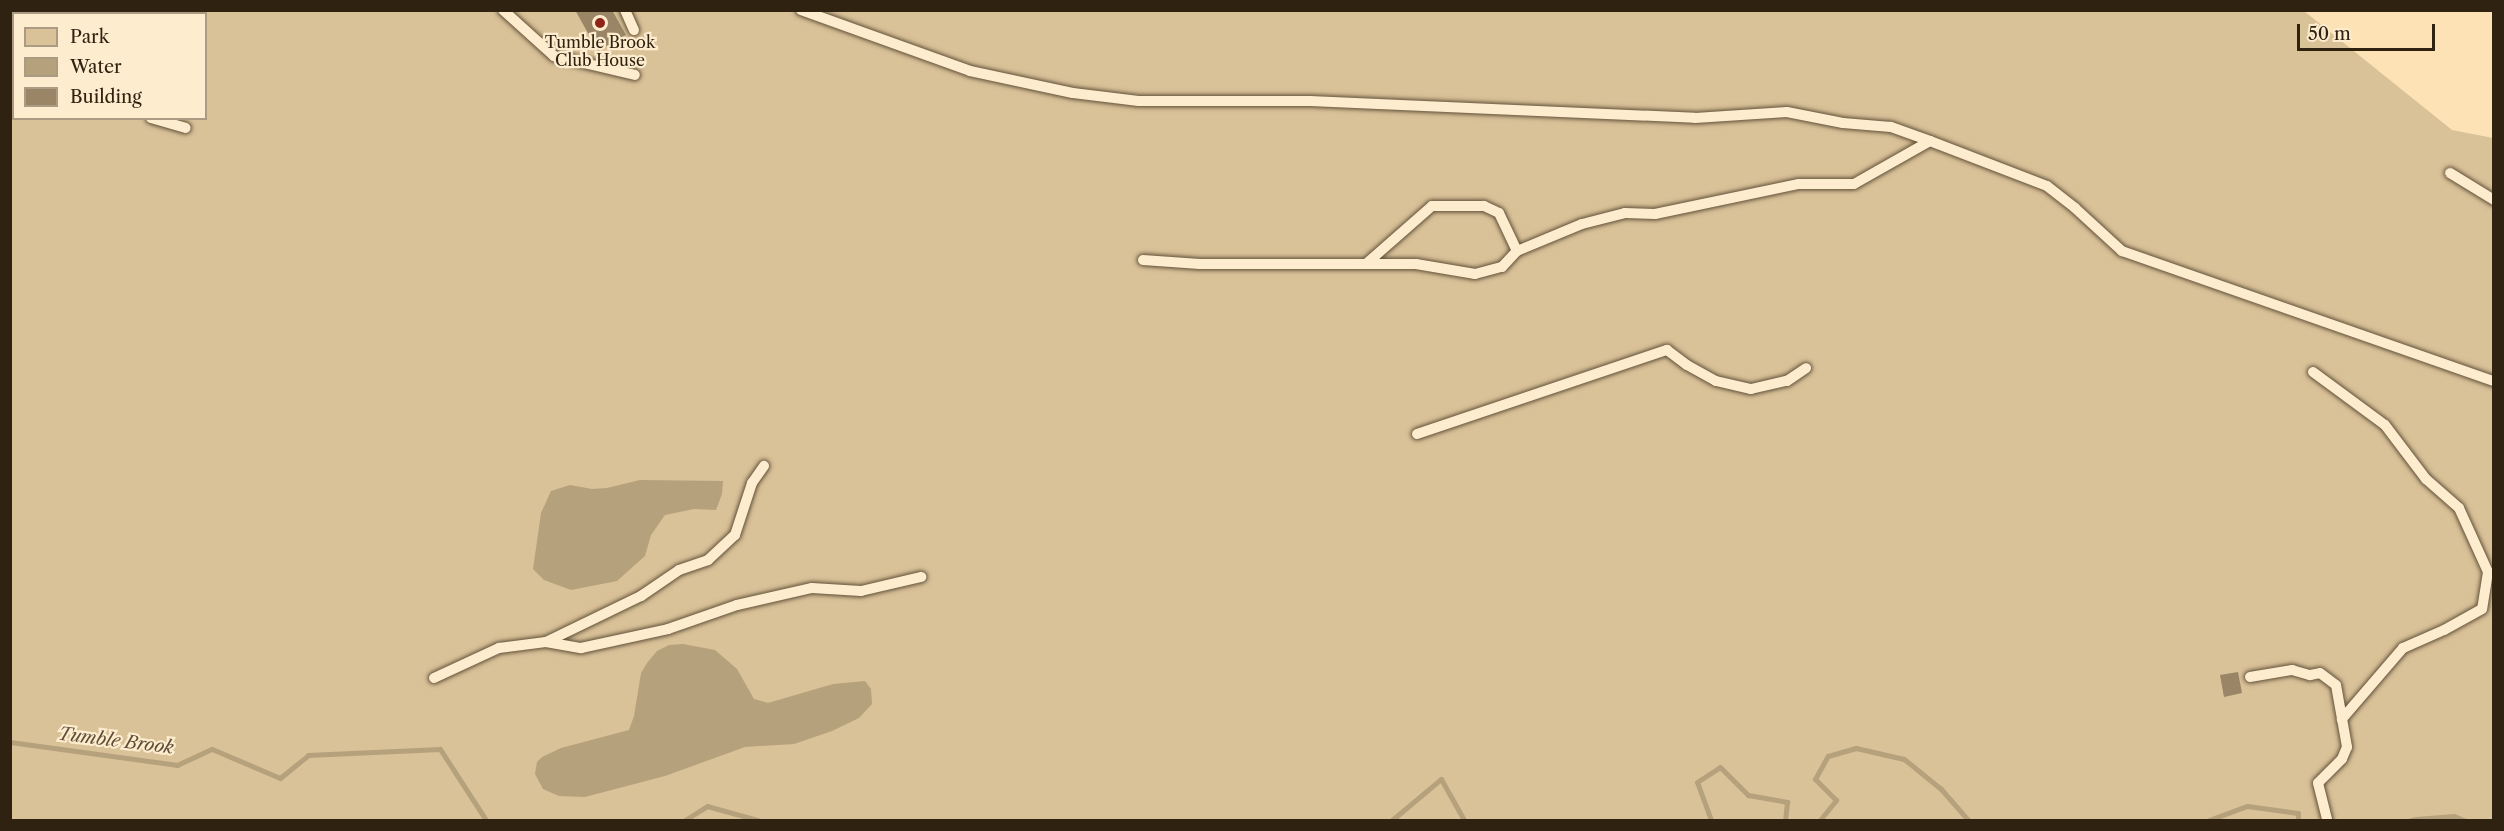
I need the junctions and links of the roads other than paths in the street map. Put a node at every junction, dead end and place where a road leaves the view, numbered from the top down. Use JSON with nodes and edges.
{"nodes":[{"id":1,"x":503,"y":10,"type":"edge"},
{"id":2,"x":625,"y":10,"type":"edge"},
{"id":3,"x":801,"y":10,"type":"edge"},
{"id":4,"x":634,"y":30,"type":"dead end"},
{"id":5,"x":635,"y":75,"type":"dead end"},
{"id":6,"x":158,"y":120,"type":"edge"},
{"id":7,"x":186,"y":128,"type":"dead end"},
{"id":8,"x":1930,"y":141,"type":"junction"},
{"id":9,"x":2450,"y":173,"type":"dead end"},
{"id":10,"x":2493,"y":200,"type":"edge"},
{"id":11,"x":1517,"y":251,"type":"junction"},
{"id":12,"x":1143,"y":260,"type":"dead end"},
{"id":13,"x":1366,"y":264,"type":"junction"},
{"id":14,"x":1806,"y":368,"type":"dead end"},
{"id":15,"x":2313,"y":372,"type":"dead end"},
{"id":16,"x":2493,"y":381,"type":"edge"},
{"id":17,"x":1418,"y":434,"type":"dead end"},
{"id":18,"x":764,"y":466,"type":"dead end"},
{"id":19,"x":921,"y":577,"type":"dead end"},
{"id":20,"x":546,"y":642,"type":"junction"},
{"id":21,"x":2250,"y":677,"type":"dead end"},
{"id":22,"x":434,"y":678,"type":"dead end"},
{"id":23,"x":2342,"y":719,"type":"junction"},
{"id":24,"x":2326,"y":820,"type":"edge"}],
"edges":[{"from":1,"to":5,"type":"lane"},
{"from":2,"to":4,"type":"lane"},
{"from":3,"to":8,"type":"lane"},
{"from":6,"to":7,"type":"lane"},
{"from":8,"to":11,"type":"lane"},
{"from":8,"to":16,"type":"lane"},
{"from":9,"to":10,"type":"lane"},
{"from":11,"to":13,"type":"lane"},
{"from":11,"to":13,"type":"lane"},
{"from":12,"to":13,"type":"lane"},
{"from":14,"to":17,"type":"lane"},
{"from":15,"to":23,"type":"lane"},
{"from":18,"to":20,"type":"lane"},
{"from":19,"to":20,"type":"lane"},
{"from":20,"to":22,"type":"lane"},
{"from":21,"to":23,"type":"lane"},
{"from":23,"to":24,"type":"lane"}]}
